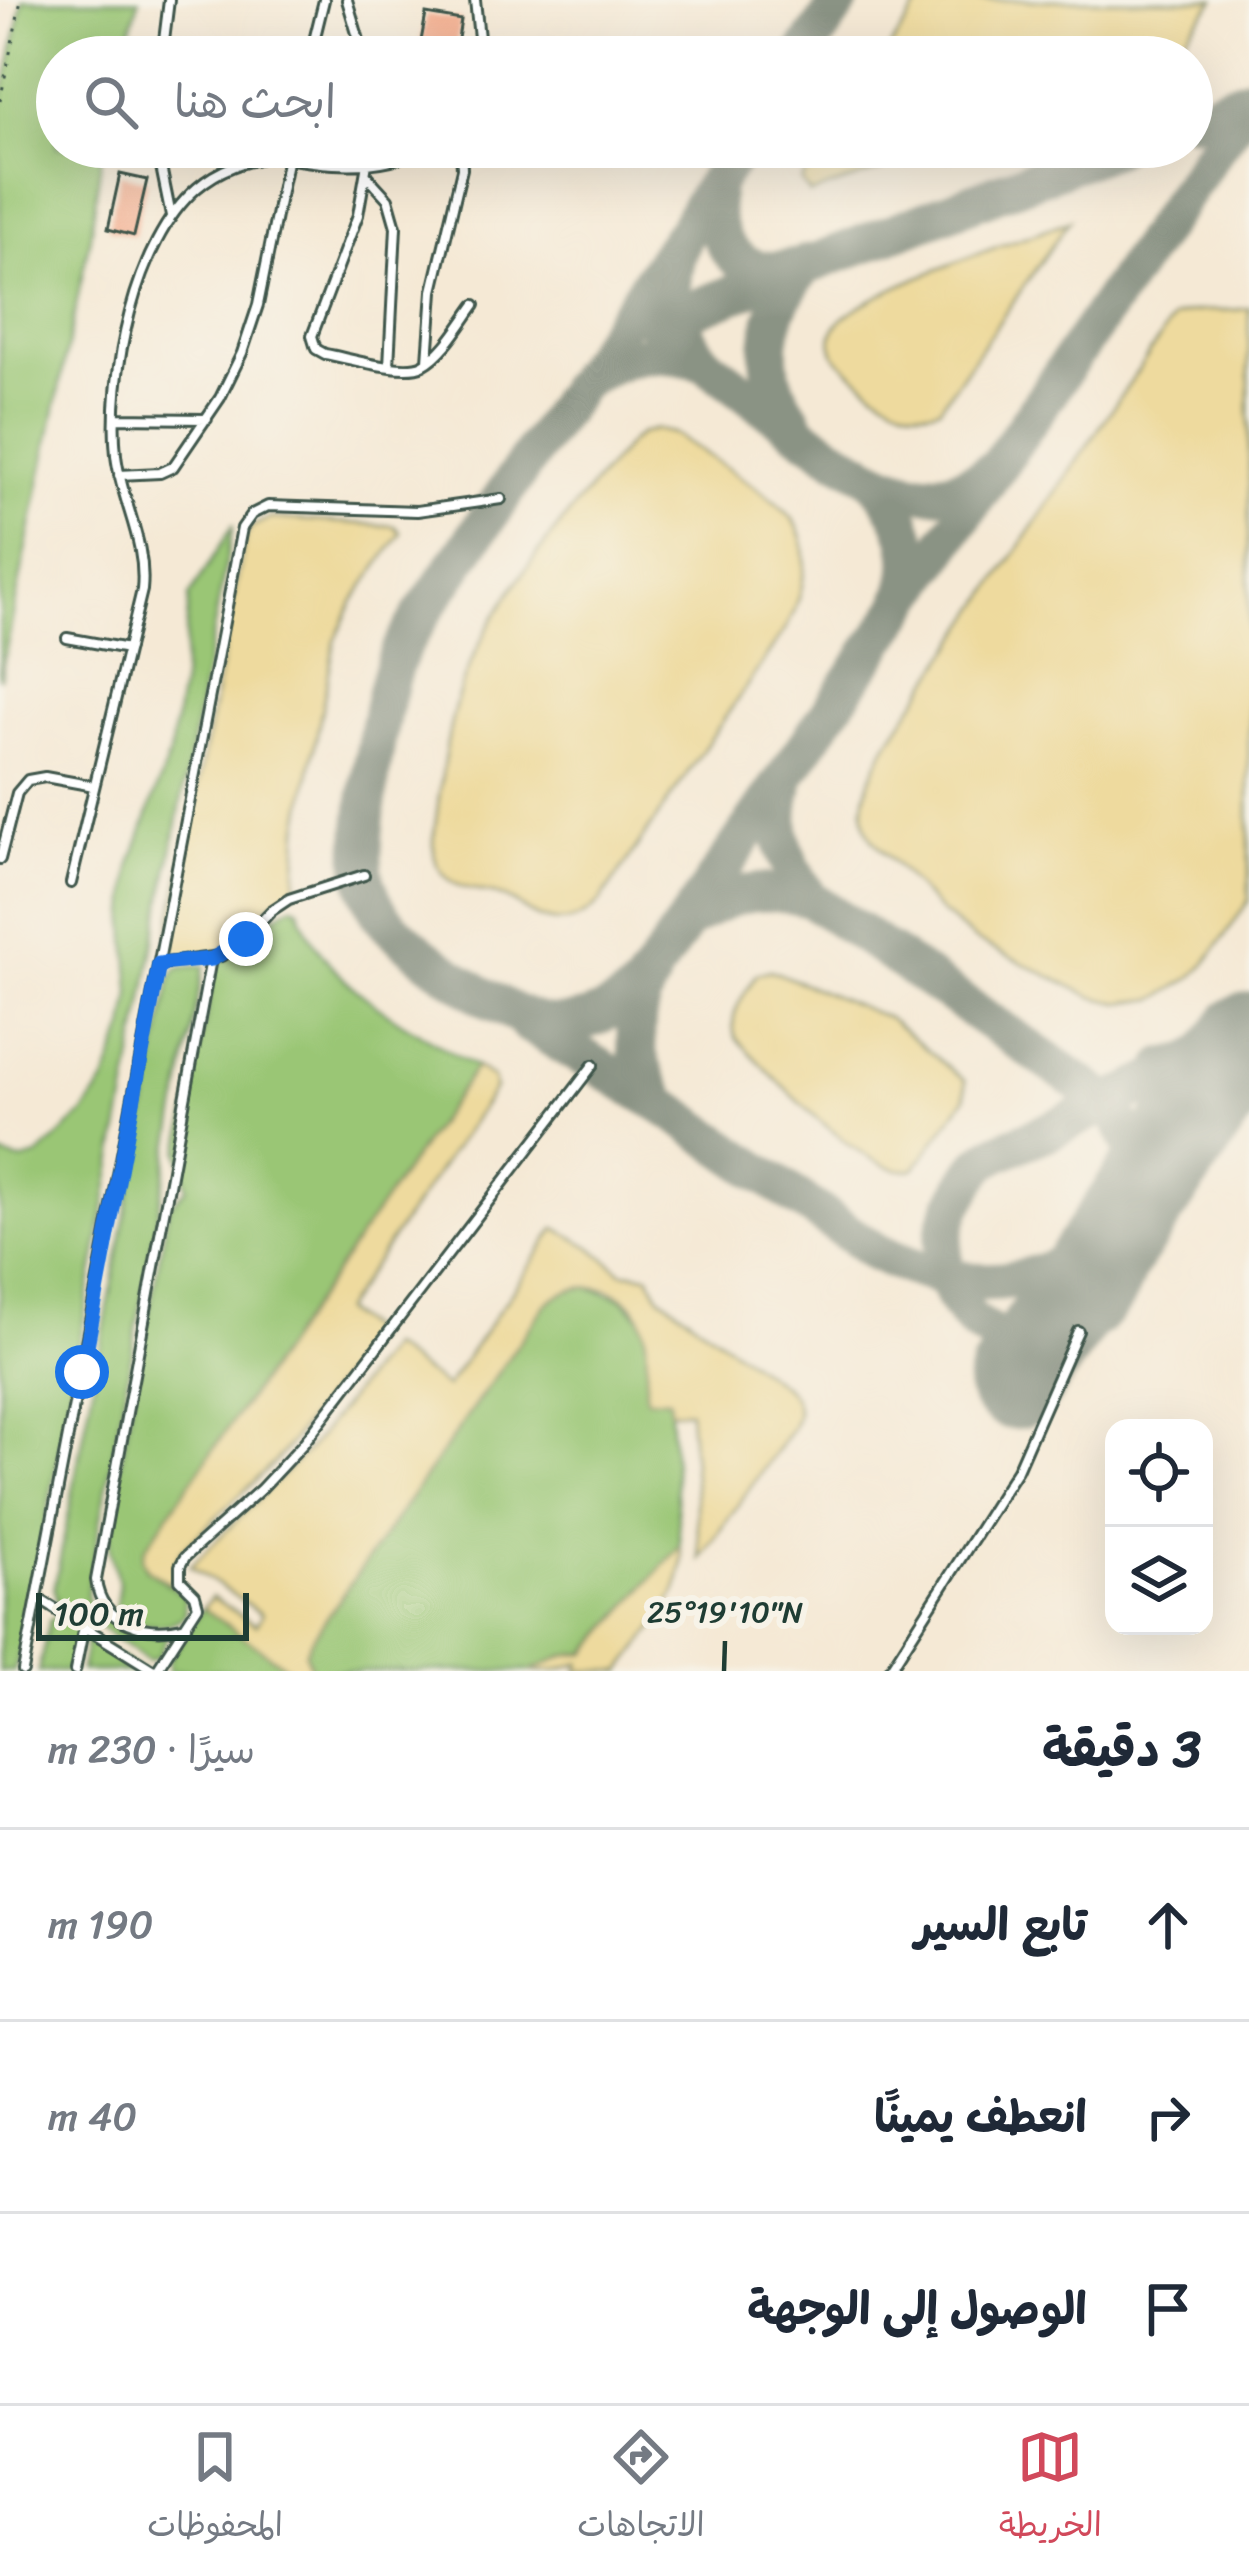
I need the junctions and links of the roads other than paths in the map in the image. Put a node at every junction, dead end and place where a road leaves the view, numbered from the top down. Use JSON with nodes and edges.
{"nodes":[{"id":1,"x":169,"y":0,"type":"edge"},
{"id":2,"x":324,"y":0,"type":"edge"},
{"id":3,"x":347,"y":0,"type":"edge"},
{"id":4,"x":475,"y":0,"type":"edge"},
{"id":5,"x":164,"y":36,"type":"edge"},
{"id":6,"x":315,"y":36,"type":"edge"},
{"id":7,"x":358,"y":36,"type":"edge"},
{"id":8,"x":479,"y":36,"type":"edge"},
{"id":9,"x":162,"y":168,"type":"edge"},
{"id":10,"x":228,"y":168,"type":"edge"},
{"id":11,"x":285,"y":168,"type":"edge"},
{"id":12,"x":368,"y":168,"type":"edge"},
{"id":13,"x":462,"y":168,"type":"edge"},
{"id":14,"x":367,"y":176,"type":"junction"},
{"id":15,"x":172,"y":216,"type":"junction"},
{"id":16,"x":476,"y":305,"type":"dead end"},
{"id":17,"x":428,"y":362,"type":"junction"},
{"id":18,"x":389,"y":366,"type":"junction"},
{"id":19,"x":115,"y":418,"type":"junction"},
{"id":20,"x":207,"y":419,"type":"junction"},
{"id":21,"x":119,"y":475,"type":"junction"},
{"id":22,"x":501,"y":499,"type":"dead end"},
{"id":23,"x":67,"y":638,"type":"dead end"},
{"id":24,"x":128,"y":649,"type":"junction"},
{"id":25,"x":94,"y":786,"type":"junction"},
{"id":26,"x":0,"y":859,"type":"edge"},
{"id":27,"x":364,"y":875,"type":"dead end"},
{"id":28,"x":70,"y":883,"type":"dead end"},
{"id":29,"x":212,"y":959,"type":"junction"},
{"id":30,"x":159,"y":964,"type":"junction"},
{"id":31,"x":593,"y":1065,"type":"dead end"},
{"id":32,"x":1078,"y":1331,"type":"dead end"},
{"id":33,"x":39,"y":1599,"type":"junction"},
{"id":34,"x":84,"y":1626,"type":"junction"},
{"id":35,"x":185,"y":1626,"type":"junction"},
{"id":36,"x":23,"y":1671,"type":"edge"},
{"id":37,"x":75,"y":1671,"type":"edge"},
{"id":38,"x":156,"y":1671,"type":"edge"},
{"id":39,"x":889,"y":1671,"type":"edge"}],
"edges":[{"from":1,"to":5,"type":"lane"},
{"from":2,"to":6,"type":"lane"},
{"from":3,"to":7,"type":"lane"},
{"from":4,"to":8,"type":"lane"},
{"from":9,"to":15,"type":"lane"},
{"from":10,"to":15,"type":"lane"},
{"from":11,"to":20,"type":"lane"},
{"from":12,"to":14,"type":"lane"},
{"from":13,"to":17,"type":"lane"},
{"from":14,"to":18,"type":"lane"},
{"from":14,"to":18,"type":"lane"},
{"from":15,"to":19,"type":"lane"},
{"from":16,"to":17,"type":"lane"},
{"from":17,"to":18,"type":"lane"},
{"from":19,"to":20,"type":"lane"},
{"from":19,"to":21,"type":"lane"},
{"from":20,"to":21,"type":"lane"},
{"from":21,"to":24,"type":"lane"},
{"from":22,"to":30,"type":"lane"},
{"from":23,"to":24,"type":"lane"},
{"from":24,"to":25,"type":"lane"},
{"from":25,"to":26,"type":"lane"},
{"from":25,"to":28,"type":"lane"},
{"from":27,"to":29,"type":"lane"},
{"from":29,"to":30,"type":"lane"},
{"from":29,"to":35,"type":"lane"},
{"from":30,"to":33,"type":"lane"},
{"from":31,"to":35,"type":"lane"},
{"from":32,"to":39,"type":"lane"},
{"from":33,"to":34,"type":"lane"},
{"from":33,"to":36,"type":"lane"},
{"from":34,"to":37,"type":"lane"},
{"from":34,"to":38,"type":"lane"},
{"from":35,"to":38,"type":"lane"}]}
